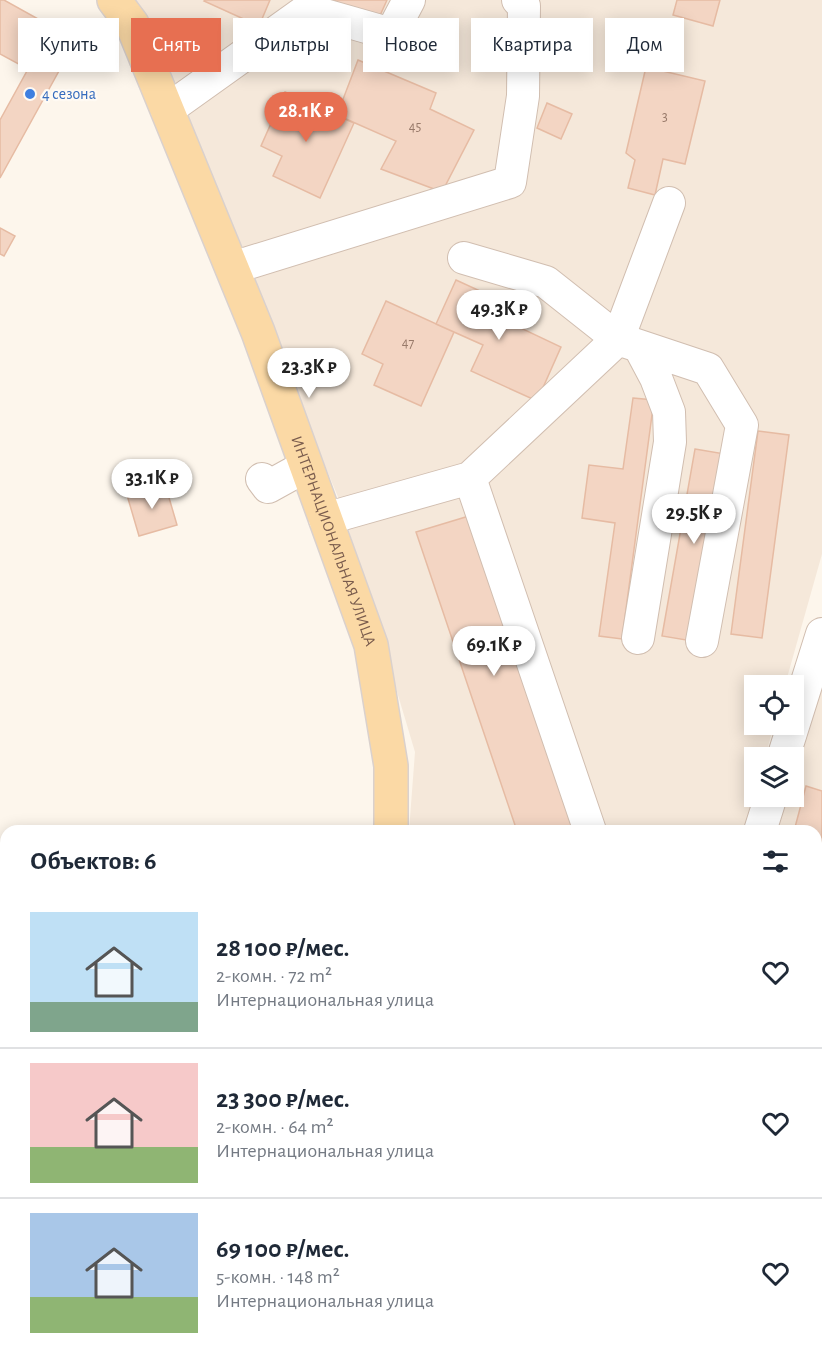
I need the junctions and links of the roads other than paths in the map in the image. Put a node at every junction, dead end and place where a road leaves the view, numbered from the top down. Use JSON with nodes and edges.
{"nodes":[{"id":1,"x":114,"y":0,"type":"edge"},
{"id":2,"x":409,"y":0,"type":"edge"},
{"id":3,"x":518,"y":0,"type":"edge"},
{"id":4,"x":167,"y":110,"type":"junction"},
{"id":5,"x":669,"y":203,"type":"dead end"},
{"id":6,"x":464,"y":258,"type":"dead end"},
{"id":7,"x":231,"y":268,"type":"junction"},
{"id":8,"x":629,"y":342,"type":"junction"},
{"id":9,"x":306,"y":466,"type":"junction"},
{"id":10,"x":470,"y":478,"type":"junction"},
{"id":11,"x":262,"y":479,"type":"dead end"},
{"id":12,"x":325,"y":519,"type":"junction"},
{"id":13,"x":822,"y":634,"type":"edge"},
{"id":14,"x":638,"y":638,"type":"dead end"},
{"id":15,"x":702,"y":640,"type":"dead end"},
{"id":16,"x":786,"y":747,"type":"edge"},
{"id":17,"x":768,"y":807,"type":"edge"},
{"id":18,"x":390,"y":825,"type":"edge"},
{"id":19,"x":588,"y":825,"type":"edge"},
{"id":20,"x":762,"y":825,"type":"edge"}],
"edges":[{"from":1,"to":4,"type":"main road","name":"ИНТЕРНАЦИОНАЛЬНАЯ УЛИЦА"},
{"from":2,"to":4,"type":"street"},
{"from":3,"to":7,"type":"street"},
{"from":4,"to":7,"type":"main road","name":"ИНТЕРНАЦИОНАЛЬНАЯ УЛИЦА"},
{"from":5,"to":8,"type":"street"},
{"from":6,"to":8,"type":"street"},
{"from":7,"to":9,"type":"main road","name":"ИНТЕРНАЦИОНАЛЬНАЯ УЛИЦА"},
{"from":8,"to":10,"type":"street"},
{"from":8,"to":14,"type":"street"},
{"from":8,"to":15,"type":"street"},
{"from":9,"to":11,"type":"street"},
{"from":9,"to":12,"type":"main road","name":"ИНТЕРНАЦИОНАЛЬНАЯ УЛИЦА"},
{"from":10,"to":12,"type":"street"},
{"from":10,"to":19,"type":"street"},
{"from":12,"to":18,"type":"main road","name":"ИНТЕРНАЦИОНАЛЬНАЯ УЛИЦА"},
{"from":13,"to":16,"type":"street"},
{"from":17,"to":20,"type":"street"}]}
